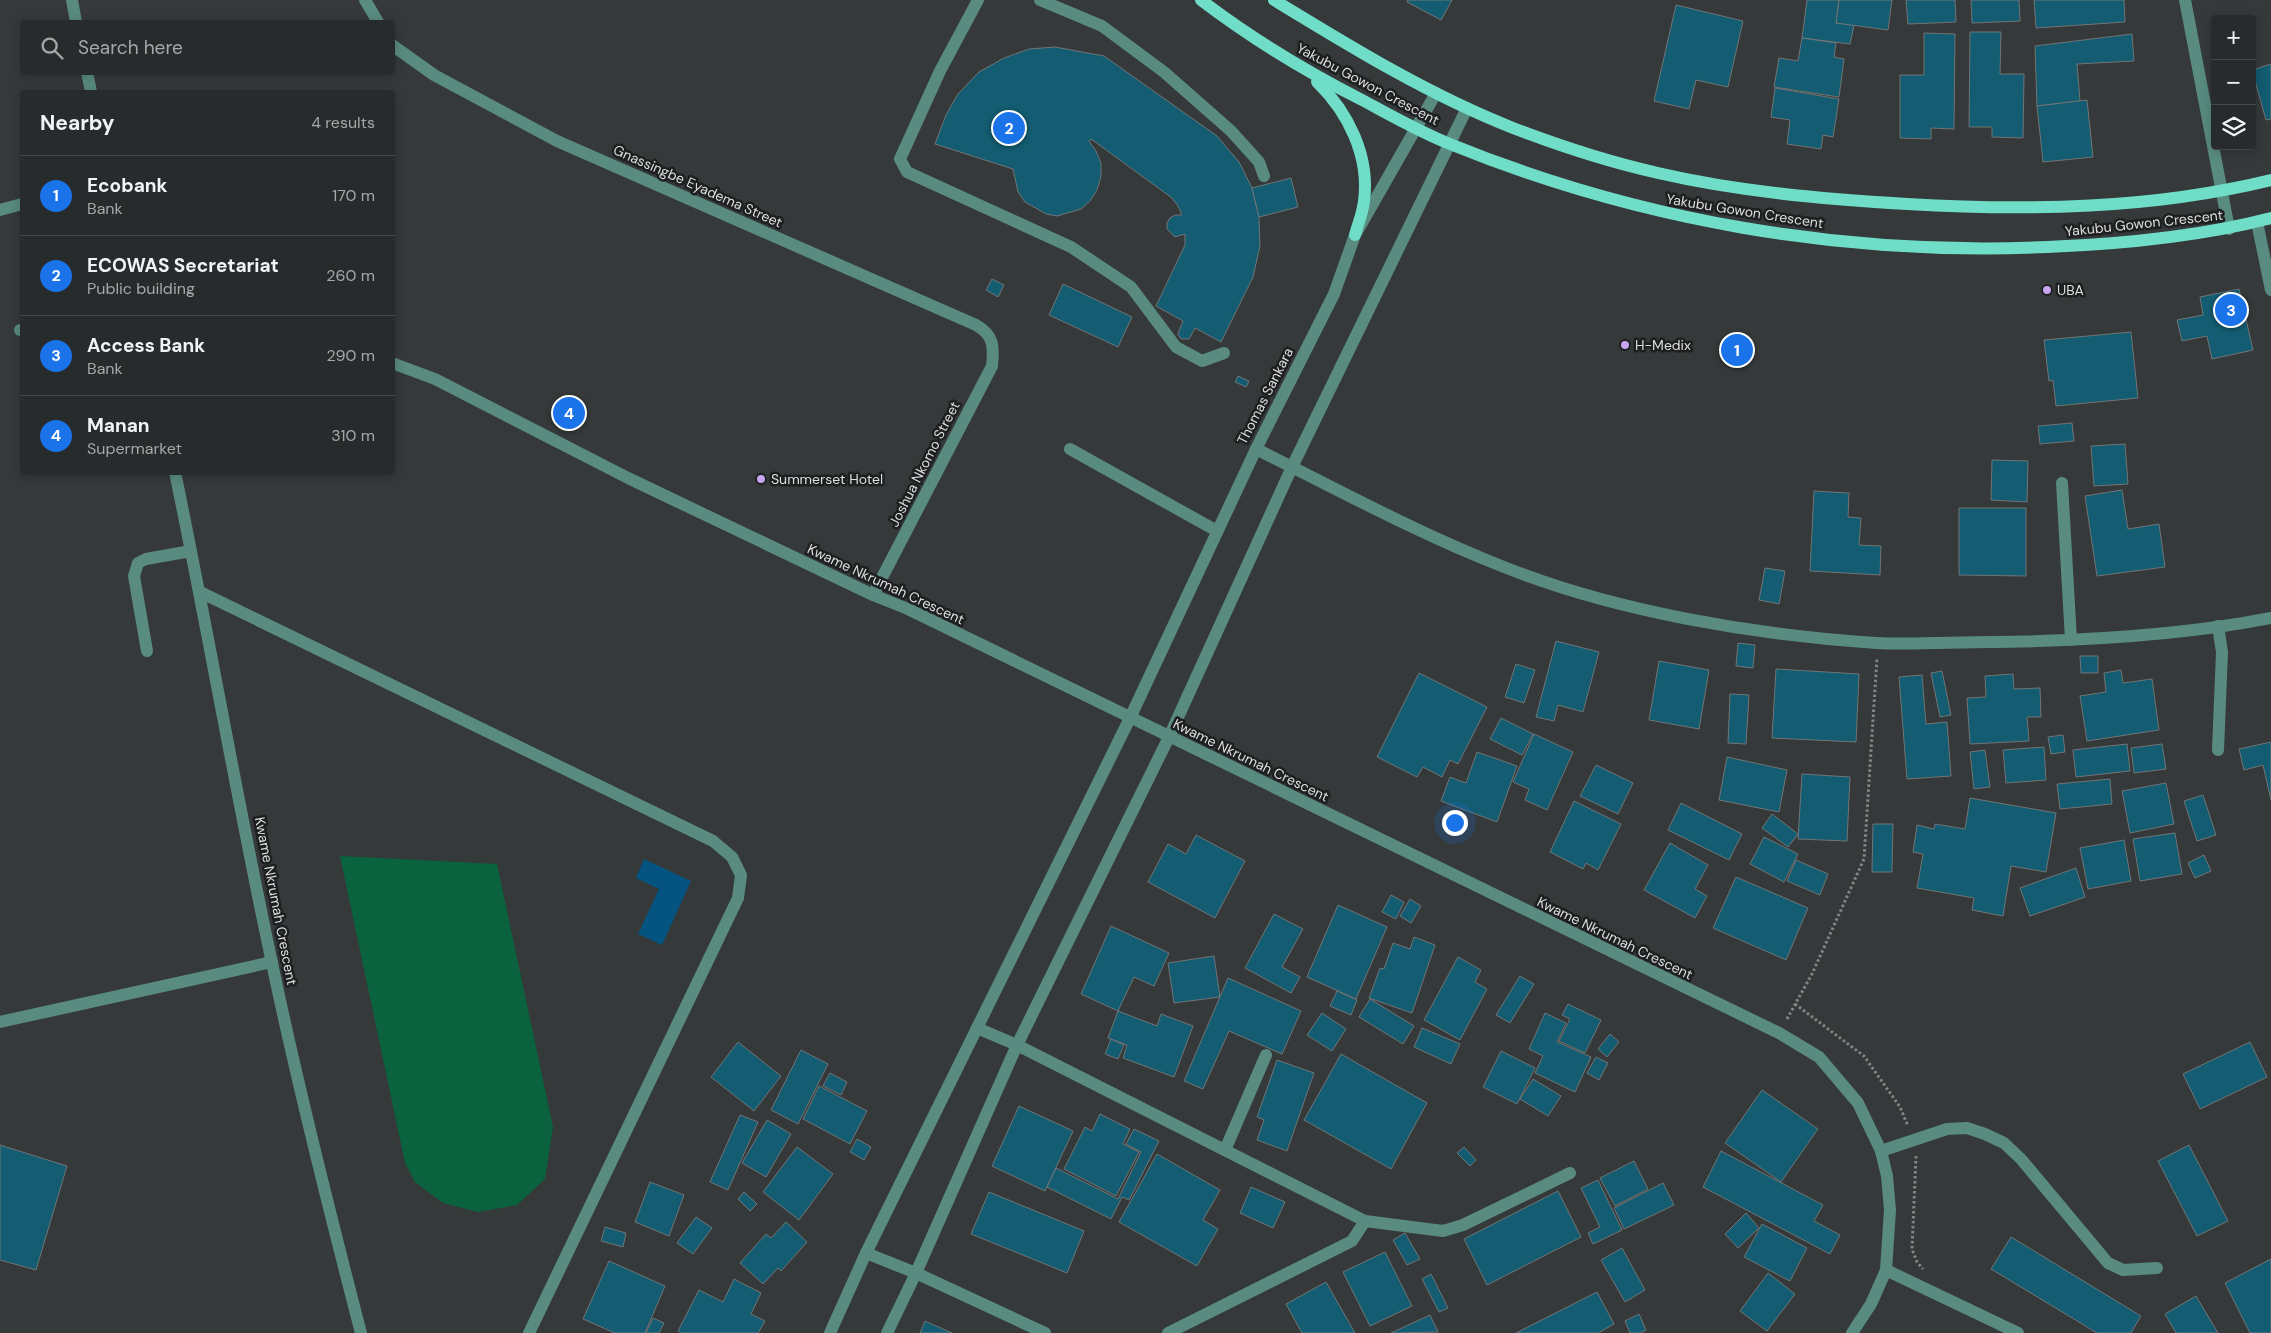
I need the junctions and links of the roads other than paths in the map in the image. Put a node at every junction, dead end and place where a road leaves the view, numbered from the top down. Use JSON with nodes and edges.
{"nodes":[{"id":1,"x":72,"y":0,"type":"edge"},
{"id":2,"x":365,"y":0,"type":"edge"},
{"id":3,"x":978,"y":0,"type":"edge"},
{"id":4,"x":1040,"y":0,"type":"edge"},
{"id":5,"x":1201,"y":0,"type":"edge"},
{"id":6,"x":1274,"y":0,"type":"edge"},
{"id":7,"x":2185,"y":0,"type":"edge"},
{"id":8,"x":76,"y":20,"type":"edge"},
{"id":9,"x":377,"y":20,"type":"edge"},
{"id":10,"x":395,"y":47,"type":"edge"},
{"id":11,"x":1306,"y":71,"type":"junction"},
{"id":12,"x":88,"y":75,"type":"edge"},
{"id":13,"x":91,"y":90,"type":"edge"},
{"id":14,"x":1436,"y":93,"type":"junction"},
{"id":15,"x":1467,"y":108,"type":"junction"},
{"id":16,"x":1416,"y":129,"type":"junction"},
{"id":17,"x":1450,"y":144,"type":"junction"},
{"id":18,"x":1264,"y":176,"type":"dead end"},
{"id":19,"x":2271,"y":180,"type":"edge"},
{"id":20,"x":2222,"y":192,"type":"junction"},
{"id":21,"x":20,"y":205,"type":"edge"},
{"id":22,"x":0,"y":210,"type":"edge"},
{"id":23,"x":2271,"y":218,"type":"edge"},
{"id":24,"x":2257,"y":222,"type":"junction"},
{"id":25,"x":2229,"y":230,"type":"junction"},
{"id":26,"x":1355,"y":235,"type":"junction"},
{"id":27,"x":2271,"y":290,"type":"edge"},
{"id":28,"x":994,"y":345,"type":"joint"},
{"id":29,"x":1224,"y":352,"type":"dead end"},
{"id":30,"x":395,"y":364,"type":"edge"},
{"id":31,"x":1070,"y":449,"type":"dead end"},
{"id":32,"x":1256,"y":449,"type":"junction"},
{"id":33,"x":1292,"y":467,"type":"junction"},
{"id":34,"x":175,"y":475,"type":"edge"},
{"id":35,"x":2062,"y":482,"type":"dead end"},
{"id":36,"x":1217,"y":531,"type":"junction"},
{"id":37,"x":191,"y":550,"type":"junction"},
{"id":38,"x":200,"y":592,"type":"junction"},
{"id":39,"x":873,"y":595,"type":"junction"},
{"id":40,"x":2271,"y":618,"type":"edge"},
{"id":41,"x":2218,"y":626,"type":"junction"},
{"id":42,"x":2071,"y":640,"type":"junction"},
{"id":43,"x":147,"y":651,"type":"dead end"},
{"id":44,"x":1130,"y":718,"type":"junction"},
{"id":45,"x":1169,"y":737,"type":"junction"},
{"id":46,"x":2218,"y":750,"type":"dead end"},
{"id":47,"x":272,"y":962,"type":"junction"},
{"id":48,"x":0,"y":1022,"type":"edge"},
{"id":49,"x":977,"y":1028,"type":"junction"},
{"id":50,"x":1016,"y":1046,"type":"junction"},
{"id":51,"x":1266,"y":1055,"type":"dead end"},
{"id":52,"x":1225,"y":1150,"type":"junction"},
{"id":53,"x":1881,"y":1151,"type":"junction"},
{"id":54,"x":1570,"y":1173,"type":"dead end"},
{"id":55,"x":1365,"y":1221,"type":"junction"},
{"id":56,"x":866,"y":1253,"type":"junction"},
{"id":57,"x":2157,"y":1268,"type":"dead end"},
{"id":58,"x":1886,"y":1270,"type":"junction"},
{"id":59,"x":916,"y":1273,"type":"junction"},
{"id":60,"x":361,"y":1333,"type":"edge"},
{"id":61,"x":529,"y":1333,"type":"edge"},
{"id":62,"x":830,"y":1333,"type":"edge"},
{"id":63,"x":887,"y":1333,"type":"edge"},
{"id":64,"x":1044,"y":1333,"type":"edge"},
{"id":65,"x":1168,"y":1333,"type":"edge"},
{"id":66,"x":1852,"y":1333,"type":"edge"},
{"id":67,"x":2018,"y":1333,"type":"edge"}],
"edges":[{"from":1,"to":8,"type":"street"},
{"from":2,"to":9,"type":"street"},
{"from":3,"to":29,"type":"street"},
{"from":4,"to":18,"type":"street"},
{"from":5,"to":11,"type":"main road","name":"Yakubu Gowon Crescent"},
{"from":6,"to":14,"type":"main road","name":"Yakubu Gowon Crescent"},
{"from":7,"to":20,"type":"street"},
{"from":10,"to":28,"type":"street","name":"Gnassingbe Eyadema Street"},
{"from":11,"to":16,"type":"main road","name":"Yakubu Gowon Crescent"},
{"from":11,"to":26,"type":"main road"},
{"from":12,"to":13,"type":"street"},
{"from":14,"to":15,"type":"main road","name":"Yakubu Gowon Crescent"},
{"from":14,"to":16,"type":"street","name":"Thomas Sankara"},
{"from":15,"to":17,"type":"street"},
{"from":15,"to":20,"type":"main road","name":"Yakubu Gowon Crescent"},
{"from":16,"to":17,"type":"main road","name":"Yakubu Gowon Crescent"},
{"from":16,"to":26,"type":"street","name":"Thomas Sankara"},
{"from":17,"to":25,"type":"main road","name":"Yakubu Gowon Crescent"},
{"from":17,"to":33,"type":"street"},
{"from":19,"to":20,"type":"main road","name":"Yakubu Gowon Crescent"},
{"from":20,"to":25,"type":"street"},
{"from":21,"to":22,"type":"street"},
{"from":23,"to":24,"type":"main road","name":"Yakubu Gowon Crescent"},
{"from":24,"to":25,"type":"main road","name":"Yakubu Gowon Crescent"},
{"from":24,"to":27,"type":"street"},
{"from":26,"to":32,"type":"street","name":"Thomas Sankara"},
{"from":28,"to":39,"type":"street","name":"Joshua Nkomo Street"},
{"from":30,"to":39,"type":"street","name":"Kwame Nkrumah Crescent"},
{"from":31,"to":36,"type":"street"},
{"from":32,"to":33,"type":"street"},
{"from":32,"to":36,"type":"street","name":"Thomas Sankara"},
{"from":33,"to":42,"type":"street"},
{"from":33,"to":45,"type":"street"},
{"from":34,"to":37,"type":"street","name":"Kwame Nkrumah Crescent"},
{"from":35,"to":42,"type":"street"},
{"from":36,"to":44,"type":"street","name":"Thomas Sankara"},
{"from":37,"to":38,"type":"street","name":"Kwame Nkrumah Crescent"},
{"from":37,"to":43,"type":"street"},
{"from":38,"to":47,"type":"street","name":"Kwame Nkrumah Crescent"},
{"from":38,"to":61,"type":"street"},
{"from":39,"to":44,"type":"street","name":"Kwame Nkrumah Crescent"},
{"from":40,"to":41,"type":"street"},
{"from":41,"to":42,"type":"street"},
{"from":41,"to":46,"type":"street"},
{"from":44,"to":45,"type":"street","name":"Kwame Nkrumah Crescent"},
{"from":44,"to":49,"type":"street","name":"Thomas Sankara"},
{"from":45,"to":50,"type":"street"},
{"from":45,"to":53,"type":"street","name":"Kwame Nkrumah Crescent"},
{"from":47,"to":48,"type":"street"},
{"from":47,"to":60,"type":"street","name":"Kwame Nkrumah Crescent"},
{"from":49,"to":50,"type":"street"},
{"from":49,"to":56,"type":"street","name":"Thomas Sankara"},
{"from":50,"to":52,"type":"street"},
{"from":50,"to":59,"type":"street"},
{"from":51,"to":52,"type":"street"},
{"from":52,"to":55,"type":"street"},
{"from":53,"to":57,"type":"street"},
{"from":53,"to":58,"type":"street","name":"Kwame Nkrumah Crescent"},
{"from":54,"to":55,"type":"street"},
{"from":55,"to":65,"type":"street"},
{"from":56,"to":59,"type":"street"},
{"from":56,"to":62,"type":"street","name":"Thomas Sankara"},
{"from":58,"to":66,"type":"street","name":"Kwame Nkrumah Crescent"},
{"from":58,"to":67,"type":"street"},
{"from":59,"to":63,"type":"street"},
{"from":59,"to":64,"type":"street"}]}
